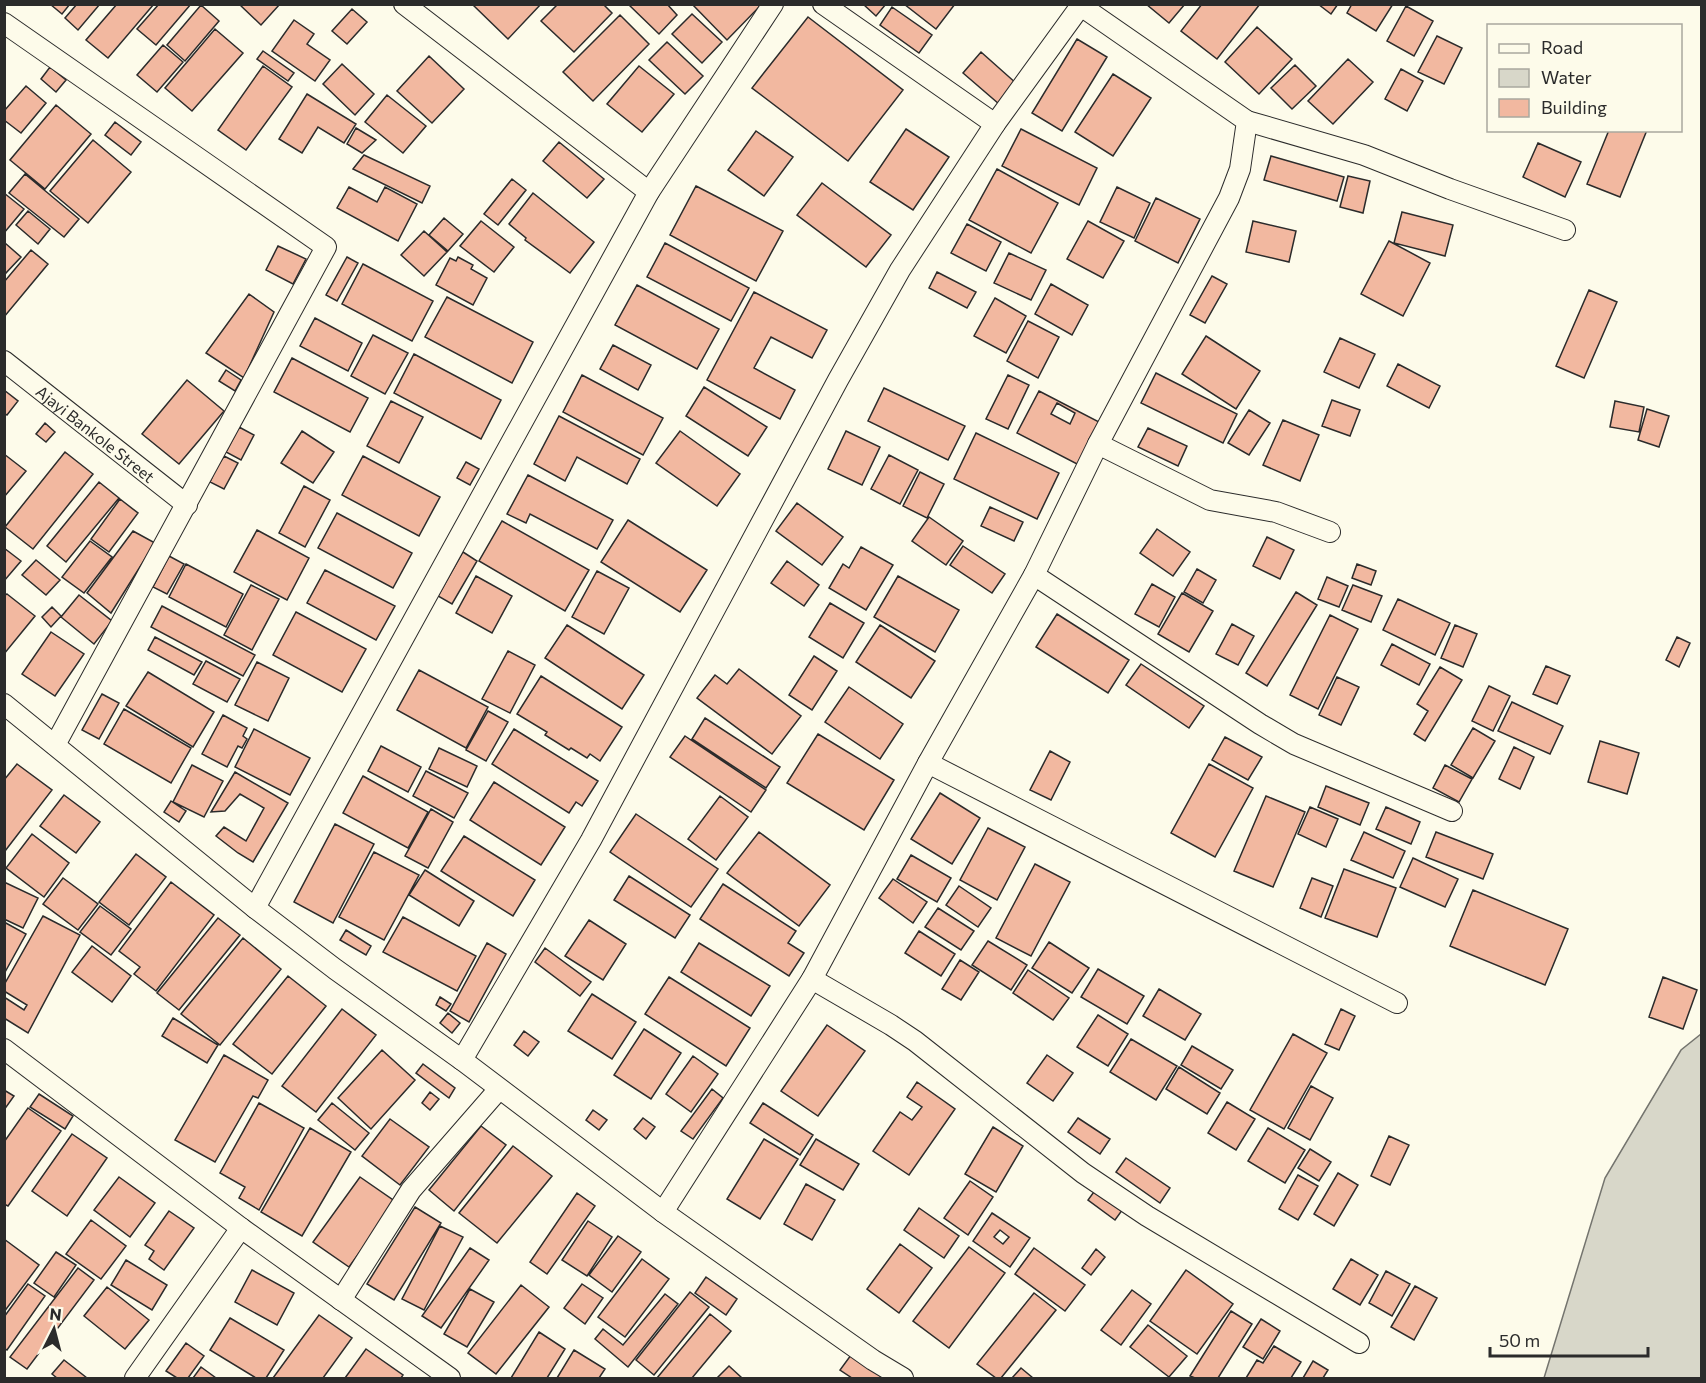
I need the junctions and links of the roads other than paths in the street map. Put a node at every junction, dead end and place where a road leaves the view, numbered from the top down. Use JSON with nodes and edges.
{"nodes":[{"id":1,"x":404,"y":4,"type":"edge"},
{"id":2,"x":773,"y":4,"type":"edge"},
{"id":3,"x":823,"y":4,"type":"edge"},
{"id":4,"x":1082,"y":5,"type":"edge"},
{"id":5,"x":4,"y":23,"type":"edge"},
{"id":6,"x":1246,"y":121,"type":"junction"},
{"id":7,"x":995,"y":124,"type":"junction"},
{"id":8,"x":649,"y":192,"type":"junction"},
{"id":9,"x":1565,"y":230,"type":"dead end"},
{"id":10,"x":4,"y":361,"type":"edge"},
{"id":11,"x":1098,"y":444,"type":"junction"},
{"id":12,"x":187,"y":505,"type":"junction"},
{"id":13,"x":1330,"y":532,"type":"dead end"},
{"id":14,"x":1034,"y":575,"type":"junction"},
{"id":15,"x":4,"y":704,"type":"edge"},
{"id":16,"x":55,"y":745,"type":"junction"},
{"id":17,"x":928,"y":763,"type":"junction"},
{"id":18,"x":1452,"y":811,"type":"dead end"},
{"id":19,"x":255,"y":908,"type":"junction"},
{"id":20,"x":812,"y":979,"type":"junction"},
{"id":21,"x":1397,"y":1003,"type":"dead end"},
{"id":22,"x":4,"y":1049,"type":"edge"},
{"id":23,"x":462,"y":1060,"type":"junction"},
{"id":24,"x":499,"y":1089,"type":"junction"},
{"id":25,"x":663,"y":1212,"type":"junction"},
{"id":26,"x":241,"y":1228,"type":"junction"},
{"id":27,"x":341,"y":1300,"type":"junction"},
{"id":28,"x":1359,"y":1343,"type":"dead end"},
{"id":29,"x":135,"y":1378,"type":"edge"},
{"id":30,"x":450,"y":1378,"type":"edge"},
{"id":31,"x":903,"y":1378,"type":"edge"}],
"edges":[{"from":1,"to":8,"type":"street"},
{"from":2,"to":8,"type":"street"},
{"from":3,"to":7,"type":"street"},
{"from":4,"to":6,"type":"street"},
{"from":4,"to":7,"type":"street"},
{"from":5,"to":12,"type":"street"},
{"from":6,"to":9,"type":"street"},
{"from":6,"to":11,"type":"street"},
{"from":7,"to":23,"type":"street"},
{"from":8,"to":19,"type":"street"},
{"from":10,"to":12,"type":"street","name":"Ajayi Bankole Street"},
{"from":11,"to":13,"type":"street"},
{"from":11,"to":14,"type":"street"},
{"from":12,"to":16,"type":"street"},
{"from":14,"to":17,"type":"street"},
{"from":14,"to":18,"type":"street"},
{"from":15,"to":16,"type":"street"},
{"from":16,"to":19,"type":"street"},
{"from":17,"to":20,"type":"street"},
{"from":17,"to":21,"type":"street"},
{"from":19,"to":23,"type":"street"},
{"from":20,"to":25,"type":"street"},
{"from":20,"to":28,"type":"street"},
{"from":22,"to":26,"type":"street"},
{"from":23,"to":24,"type":"street"},
{"from":24,"to":25,"type":"street"},
{"from":24,"to":27,"type":"street"},
{"from":25,"to":31,"type":"street"},
{"from":26,"to":27,"type":"street"},
{"from":26,"to":29,"type":"street"},
{"from":27,"to":30,"type":"street"}]}
